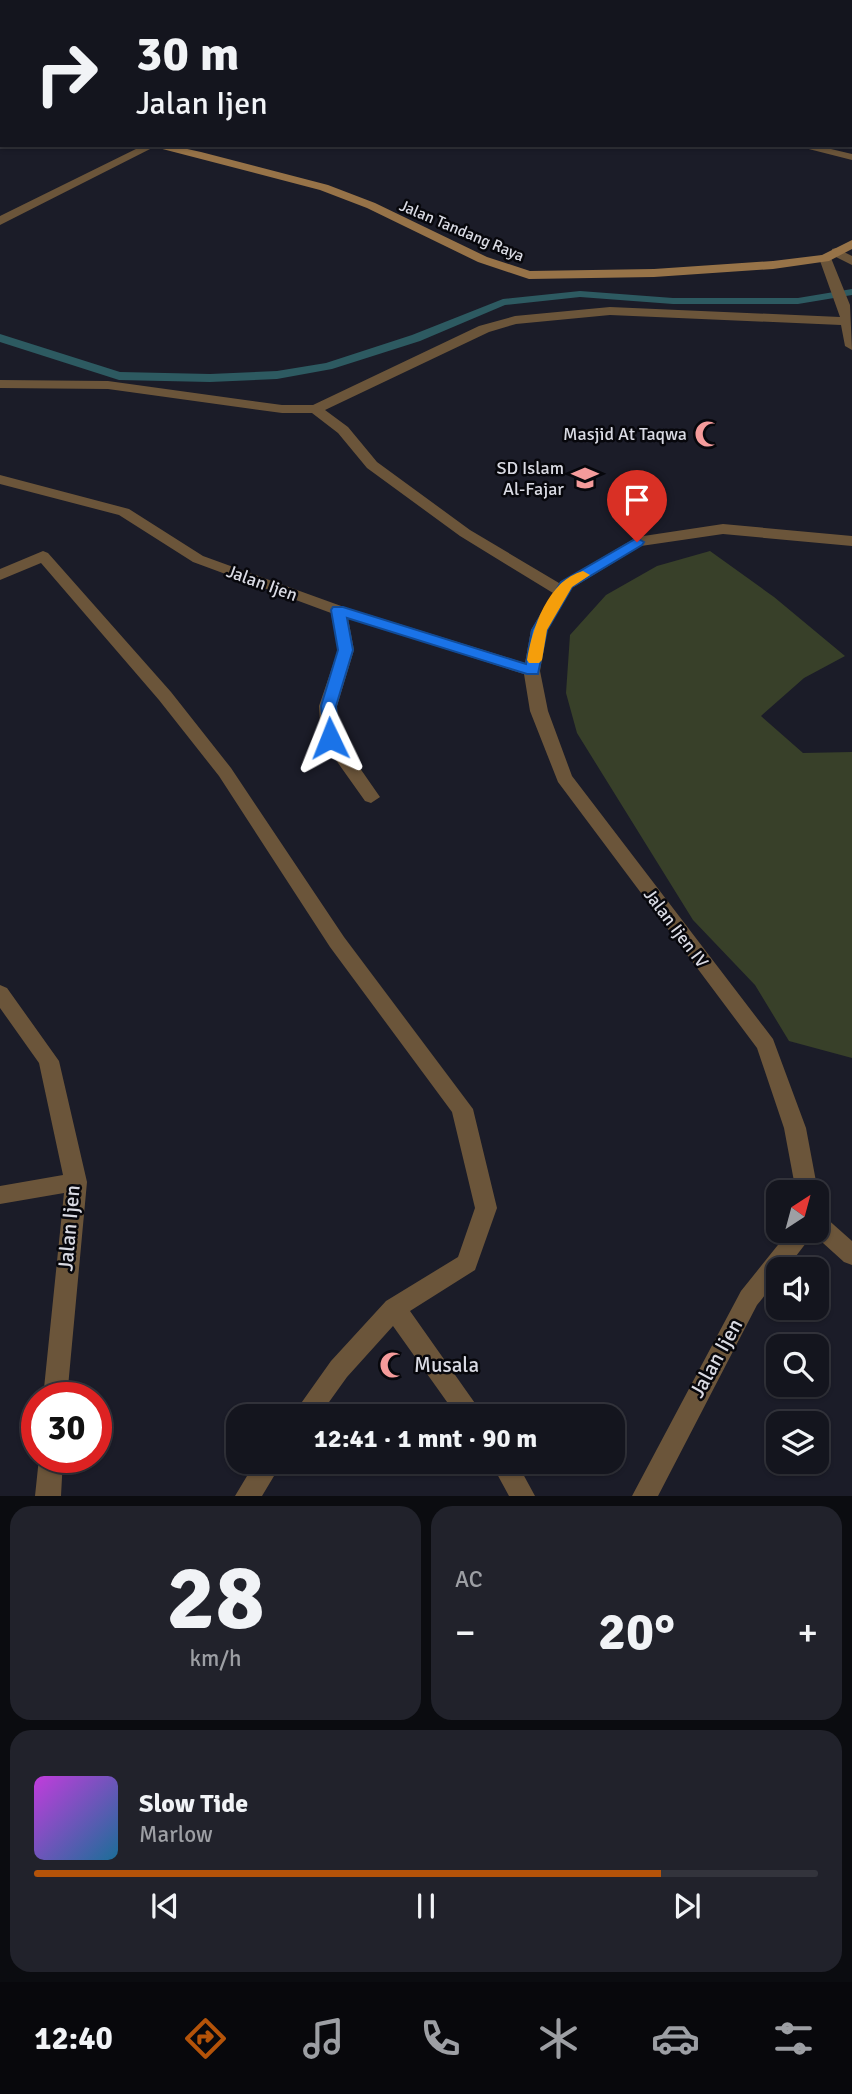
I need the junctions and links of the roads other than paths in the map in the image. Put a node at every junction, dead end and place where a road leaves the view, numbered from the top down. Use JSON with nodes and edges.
{"nodes":[{"id":1,"x":148,"y":147,"type":"edge"},
{"id":2,"x":161,"y":147,"type":"edge"},
{"id":3,"x":807,"y":147,"type":"edge"},
{"id":4,"x":852,"y":157,"type":"edge"},
{"id":5,"x":0,"y":221,"type":"edge"},
{"id":6,"x":852,"y":244,"type":"edge"},
{"id":7,"x":831,"y":255,"type":"junction"},
{"id":8,"x":852,"y":261,"type":"edge"},
{"id":9,"x":848,"y":321,"type":"junction"},
{"id":10,"x":852,"y":346,"type":"edge"},
{"id":11,"x":0,"y":384,"type":"edge"},
{"id":12,"x":315,"y":409,"type":"junction"},
{"id":13,"x":0,"y":479,"type":"edge"},
{"id":14,"x":852,"y":541,"type":"edge"},
{"id":15,"x":0,"y":575,"type":"edge"},
{"id":16,"x":562,"y":592,"type":"junction"},
{"id":17,"x":338,"y":610,"type":"junction"},
{"id":18,"x":532,"y":671,"type":"junction"},
{"id":19,"x":371,"y":797,"type":"dead end"},
{"id":20,"x":0,"y":992,"type":"edge"},
{"id":21,"x":805,"y":1180,"type":"edge"},
{"id":22,"x":76,"y":1182,"type":"junction"},
{"id":23,"x":0,"y":1195,"type":"edge"},
{"id":24,"x":830,"y":1236,"type":"edge"},
{"id":25,"x":793,"y":1243,"type":"edge"},
{"id":26,"x":852,"y":1255,"type":"edge"},
{"id":27,"x":394,"y":1308,"type":"junction"},
{"id":28,"x":57,"y":1382,"type":"edge"},
{"id":29,"x":313,"y":1404,"type":"edge"},
{"id":30,"x":463,"y":1404,"type":"edge"},
{"id":31,"x":50,"y":1473,"type":"edge"},
{"id":32,"x":262,"y":1474,"type":"edge"},
{"id":33,"x":510,"y":1474,"type":"edge"},
{"id":34,"x":48,"y":1496,"type":"edge"},
{"id":35,"x":247,"y":1496,"type":"edge"},
{"id":36,"x":523,"y":1496,"type":"edge"},
{"id":37,"x":644,"y":1496,"type":"edge"}],
"edges":[{"from":1,"to":5,"type":"street"},
{"from":2,"to":7,"type":"street","name":"Jalan Tandang Raya"},
{"from":3,"to":4,"type":"street"},
{"from":6,"to":7,"type":"street","name":"Jalan Tandang Raya"},
{"from":7,"to":8,"type":"street"},
{"from":7,"to":9,"type":"street"},
{"from":9,"to":10,"type":"street"},
{"from":9,"to":12,"type":"street"},
{"from":11,"to":12,"type":"street"},
{"from":12,"to":16,"type":"street"},
{"from":13,"to":17,"type":"street","name":"Jalan Ijen"},
{"from":14,"to":16,"type":"street"},
{"from":15,"to":27,"type":"street"},
{"from":16,"to":18,"type":"street","name":"Jalan Ijen IV"},
{"from":17,"to":18,"type":"street","name":"Jalan Ijen"},
{"from":17,"to":19,"type":"street"},
{"from":18,"to":21,"type":"street","name":"Jalan Ijen IV"},
{"from":20,"to":22,"type":"street","name":"Jalan Ijen"},
{"from":22,"to":23,"type":"street"},
{"from":22,"to":28,"type":"street","name":"Jalan Ijen"},
{"from":24,"to":26,"type":"street"},
{"from":25,"to":37,"type":"street","name":"Jalan Ijen"},
{"from":27,"to":29,"type":"street"},
{"from":27,"to":30,"type":"street"},
{"from":31,"to":34,"type":"street"},
{"from":32,"to":35,"type":"street"},
{"from":33,"to":36,"type":"street"}]}
